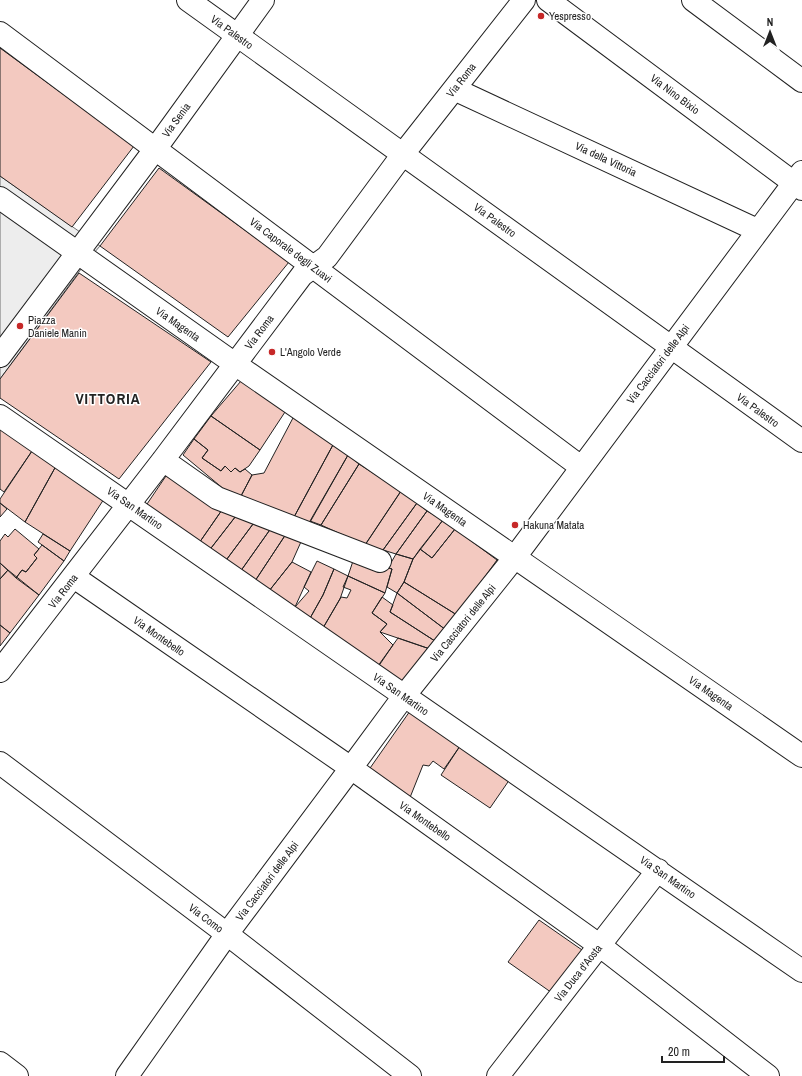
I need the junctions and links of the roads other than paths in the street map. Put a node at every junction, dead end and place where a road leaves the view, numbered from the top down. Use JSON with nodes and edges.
{"nodes":[{"id":1,"x":188,"y":0,"type":"edge"},
{"id":2,"x":263,"y":0,"type":"edge"},
{"id":3,"x":524,"y":0,"type":"edge"},
{"id":4,"x":548,"y":0,"type":"edge"},
{"id":5,"x":693,"y":0,"type":"edge"},
{"id":6,"x":0,"y":33,"type":"edge"},
{"id":7,"x":237,"y":36,"type":"junction"},
{"id":8,"x":802,"y":81,"type":"edge"},
{"id":9,"x":454,"y":89,"type":"junction"},
{"id":10,"x":156,"y":148,"type":"junction"},
{"id":11,"x":403,"y":154,"type":"junction"},
{"id":12,"x":799,"y":181,"type":"edge"},
{"id":13,"x":0,"y":198,"type":"edge"},
{"id":14,"x":757,"y":230,"type":"junction"},
{"id":15,"x":84,"y":250,"type":"junction"},
{"id":16,"x":313,"y":267,"type":"junction"},
{"id":17,"x":671,"y":347,"type":"junction"},
{"id":18,"x":0,"y":356,"type":"edge"},
{"id":19,"x":235,"y":364,"type":"junction"},
{"id":20,"x":0,"y":416,"type":"edge"},
{"id":21,"x":802,"y":441,"type":"edge"},
{"id":22,"x":163,"y":460,"type":"junction"},
{"id":23,"x":582,"y":467,"type":"junction"},
{"id":24,"x":129,"y":504,"type":"junction"},
{"id":25,"x":515,"y":557,"type":"junction"},
{"id":26,"x":380,"y":561,"type":"dead end"},
{"id":27,"x":74,"y":577,"type":"junction"},
{"id":28,"x":0,"y":671,"type":"edge"},
{"id":29,"x":404,"y":696,"type":"junction"},
{"id":30,"x":802,"y":756,"type":"edge"},
{"id":31,"x":0,"y":763,"type":"edge"},
{"id":32,"x":351,"y":768,"type":"junction"},
{"id":33,"x":658,"y":870,"type":"junction"},
{"id":34,"x":227,"y":934,"type":"junction"},
{"id":35,"x":599,"y":945,"type":"junction"},
{"id":36,"x":802,"y":971,"type":"edge"},
{"id":37,"x":0,"y":1063,"type":"edge"},
{"id":38,"x":17,"y":1076,"type":"edge"},
{"id":39,"x":127,"y":1076,"type":"edge"},
{"id":40,"x":410,"y":1076,"type":"edge"},
{"id":41,"x":498,"y":1076,"type":"edge"},
{"id":42,"x":768,"y":1076,"type":"edge"}],
"edges":[{"from":1,"to":7,"type":"street","name":"Via Palestro"},
{"from":2,"to":7,"type":"street","name":"Via Senia"},
{"from":3,"to":9,"type":"street","name":"Via Roma"},
{"from":4,"to":12,"type":"street","name":"Via Nino Bixio"},
{"from":5,"to":8,"type":"street"},
{"from":6,"to":10,"type":"street","name":"Via Caporale degli Zuavi"},
{"from":7,"to":10,"type":"street","name":"Via Senia"},
{"from":7,"to":11,"type":"street","name":"Via Palestro"},
{"from":9,"to":11,"type":"street","name":"Via Roma"},
{"from":9,"to":14,"type":"street","name":"Via della Vittoria"},
{"from":10,"to":15,"type":"street","name":"Via Senia"},
{"from":10,"to":16,"type":"street","name":"Via Caporale degli Zuavi"},
{"from":11,"to":16,"type":"street","name":"Via Roma"},
{"from":11,"to":17,"type":"street","name":"Via Palestro"},
{"from":12,"to":14,"type":"street","name":"Via Cacciatori delle Alpi"},
{"from":13,"to":15,"type":"street","name":"Via Magenta"},
{"from":14,"to":17,"type":"street","name":"Via Cacciatori delle Alpi"},
{"from":15,"to":18,"type":"street","name":"Via Senia"},
{"from":15,"to":19,"type":"street","name":"Via Magenta"},
{"from":16,"to":19,"type":"street","name":"Via Roma"},
{"from":16,"to":23,"type":"street","name":"Via Caporale degli Zuavi"},
{"from":17,"to":21,"type":"street","name":"Via Palestro"},
{"from":17,"to":23,"type":"street","name":"Via Cacciatori delle Alpi"},
{"from":19,"to":22,"type":"street","name":"Via Roma"},
{"from":19,"to":25,"type":"street","name":"Via Magenta"},
{"from":20,"to":24,"type":"street","name":"Via San Martino"},
{"from":22,"to":24,"type":"street","name":"Via Roma"},
{"from":22,"to":26,"type":"street"},
{"from":23,"to":25,"type":"street","name":"Via Cacciatori delle Alpi"},
{"from":24,"to":27,"type":"street","name":"Via Roma"},
{"from":24,"to":29,"type":"street","name":"Via San Martino"},
{"from":25,"to":29,"type":"street","name":"Via Cacciatori delle Alpi"},
{"from":25,"to":30,"type":"street","name":"Via Magenta"},
{"from":27,"to":28,"type":"street","name":"Via Roma"},
{"from":27,"to":32,"type":"street","name":"Via Montebello"},
{"from":29,"to":32,"type":"street","name":"Via Cacciatori delle Alpi"},
{"from":29,"to":33,"type":"street","name":"Via San Martino"},
{"from":31,"to":34,"type":"street","name":"Via Como"},
{"from":32,"to":34,"type":"street","name":"Via Cacciatori delle Alpi"},
{"from":32,"to":35,"type":"street","name":"Via Montebello"},
{"from":33,"to":35,"type":"street","name":"Via Duca d'Aosta"},
{"from":33,"to":36,"type":"street","name":"Via San Martino"},
{"from":34,"to":39,"type":"street","name":"Via Cacciatori delle Alpi"},
{"from":34,"to":40,"type":"street","name":"Via Como"},
{"from":35,"to":41,"type":"street","name":"Via Duca d'Aosta"},
{"from":35,"to":42,"type":"street","name":"Via Montebello"},
{"from":37,"to":38,"type":"street"}]}
